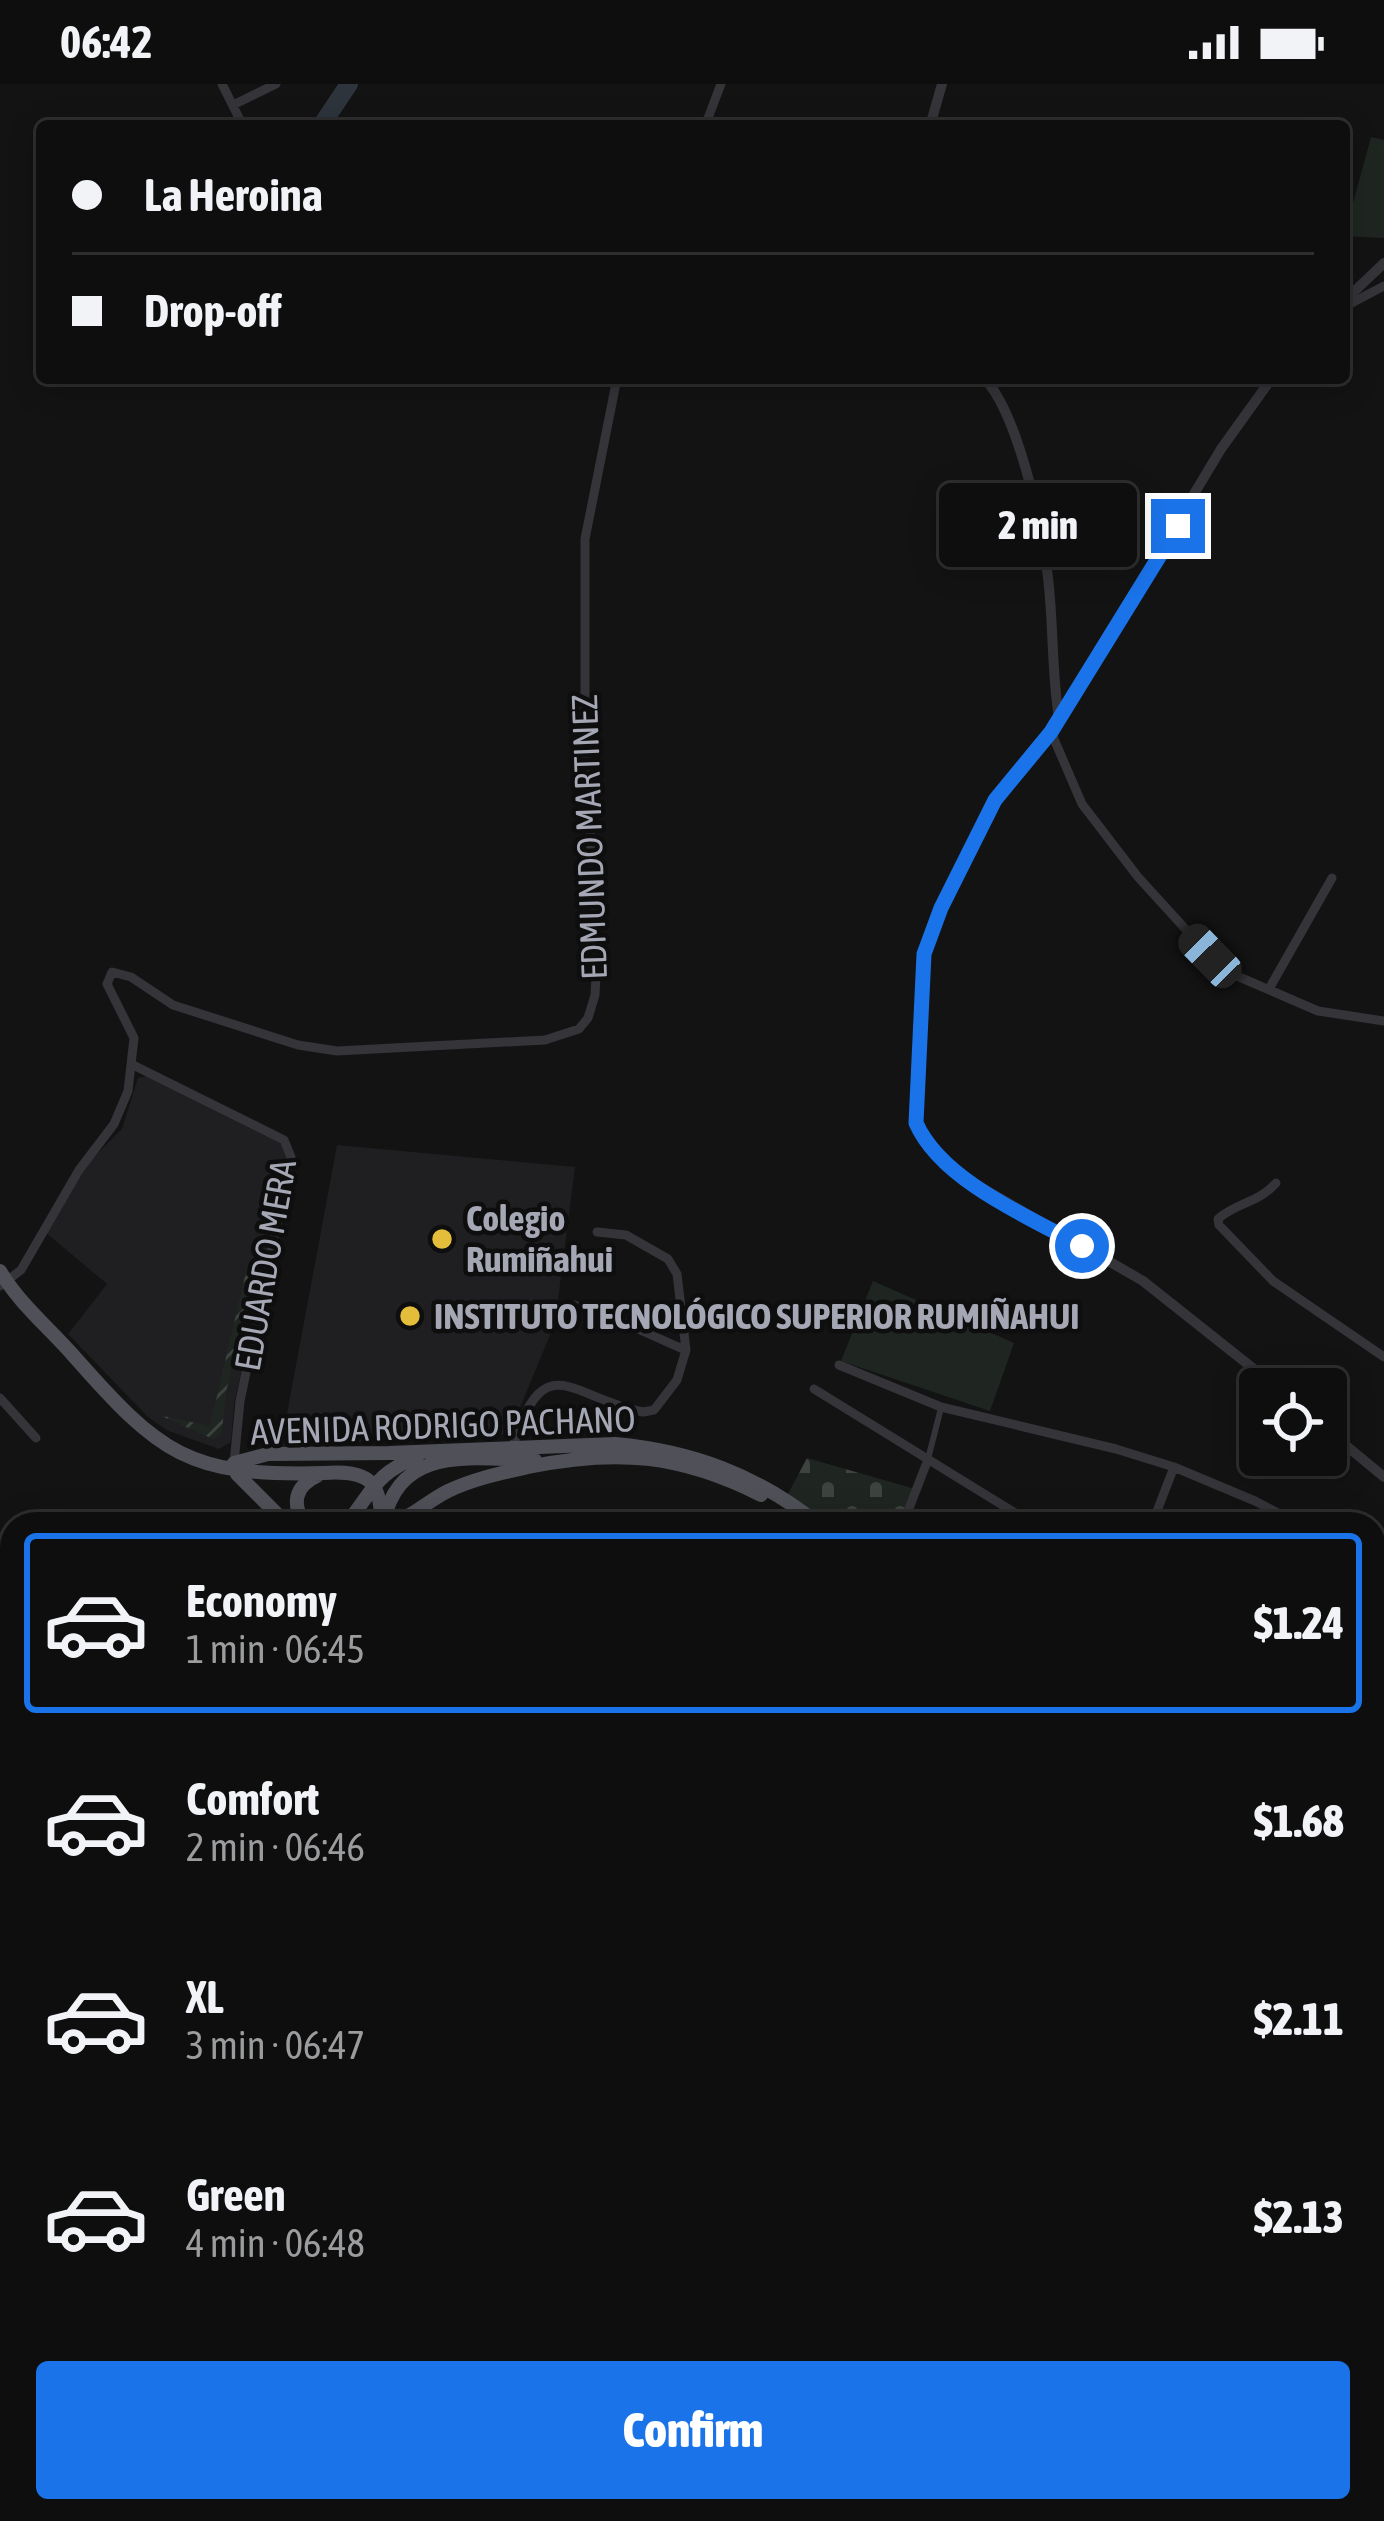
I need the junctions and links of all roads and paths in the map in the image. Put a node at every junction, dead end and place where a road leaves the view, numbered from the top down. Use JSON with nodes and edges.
{"nodes":[{"id":1,"x":222,"y":84,"type":"edge"},
{"id":2,"x":276,"y":84,"type":"edge"},
{"id":3,"x":721,"y":84,"type":"edge"},
{"id":4,"x":942,"y":84,"type":"edge"},
{"id":5,"x":233,"y":105,"type":"junction"},
{"id":6,"x":240,"y":120,"type":"edge"},
{"id":7,"x":707,"y":120,"type":"edge"},
{"id":8,"x":932,"y":120,"type":"edge"},
{"id":9,"x":1384,"y":262,"type":"edge"},
{"id":10,"x":1384,"y":286,"type":"edge"},
{"id":11,"x":1350,"y":298,"type":"edge"},
{"id":12,"x":1350,"y":301,"type":"edge"},
{"id":13,"x":615,"y":384,"type":"edge"},
{"id":14,"x":988,"y":384,"type":"edge"},
{"id":15,"x":1268,"y":384,"type":"edge"},
{"id":16,"x":1059,"y":718,"type":"junction"},
{"id":17,"x":1051,"y":732,"type":"junction"},
{"id":18,"x":1333,"y":878,"type":"dead end"},
{"id":19,"x":1269,"y":989,"type":"junction"},
{"id":20,"x":1384,"y":1021,"type":"edge"},
{"id":21,"x":133,"y":1065,"type":"junction"},
{"id":22,"x":1276,"y":1183,"type":"dead end"},
{"id":23,"x":597,"y":1232,"type":"dead end"},
{"id":24,"x":2,"y":1279,"type":"edge"},
{"id":25,"x":574,"y":1305,"type":"dead end"},
{"id":26,"x":686,"y":1350,"type":"junction"},
{"id":27,"x":1384,"y":1357,"type":"edge"},
{"id":28,"x":839,"y":1365,"type":"dead end"},
{"id":29,"x":1253,"y":1368,"type":"edge"},
{"id":30,"x":814,"y":1389,"type":"dead end"},
{"id":31,"x":0,"y":1398,"type":"edge"},
{"id":32,"x":941,"y":1407,"type":"junction"},
{"id":33,"x":36,"y":1438,"type":"dead end"},
{"id":34,"x":1347,"y":1446,"type":"edge"},
{"id":35,"x":512,"y":1448,"type":"junction"},
{"id":36,"x":428,"y":1452,"type":"junction"},
{"id":37,"x":558,"y":1461,"type":"junction"},
{"id":38,"x":927,"y":1462,"type":"junction"},
{"id":39,"x":233,"y":1467,"type":"junction"},
{"id":40,"x":1174,"y":1467,"type":"junction"},
{"id":41,"x":319,"y":1470,"type":"junction"},
{"id":42,"x":1384,"y":1477,"type":"edge"},
{"id":43,"x":388,"y":1498,"type":"junction"},
{"id":44,"x":276,"y":1512,"type":"edge"},
{"id":45,"x":298,"y":1512,"type":"edge"},
{"id":46,"x":353,"y":1512,"type":"edge"},
{"id":47,"x":384,"y":1512,"type":"edge"},
{"id":48,"x":386,"y":1512,"type":"edge"},
{"id":49,"x":408,"y":1512,"type":"edge"},
{"id":50,"x":787,"y":1512,"type":"edge"},
{"id":51,"x":800,"y":1512,"type":"edge"},
{"id":52,"x":908,"y":1512,"type":"edge"},
{"id":53,"x":1012,"y":1512,"type":"edge"},
{"id":54,"x":1157,"y":1512,"type":"edge"},
{"id":55,"x":1273,"y":1512,"type":"edge"}],
"edges":[{"from":1,"to":5,"type":"street"},
{"from":2,"to":5,"type":"street"},
{"from":3,"to":7,"type":"street"},
{"from":4,"to":8,"type":"street"},
{"from":5,"to":6,"type":"street"},
{"from":9,"to":11,"type":"street"},
{"from":10,"to":12,"type":"street"},
{"from":13,"to":21,"type":"street","name":"EDMUNDO MARTINEZ"},
{"from":14,"to":16,"type":"street"},
{"from":15,"to":16,"type":"street"},
{"from":16,"to":17,"type":"street"},
{"from":17,"to":19,"type":"street"},
{"from":17,"to":29,"type":"street"},
{"from":18,"to":19,"type":"street"},
{"from":19,"to":20,"type":"street"},
{"from":21,"to":24,"type":"street"},
{"from":21,"to":39,"type":"street","name":"EDUARDO MERA"},
{"from":22,"to":27,"type":"street"},
{"from":23,"to":26,"type":"street"},
{"from":24,"to":39,"type":"main road","name":"AVENIDA RODRIGO PACHANO"},
{"from":25,"to":26,"type":"street"},
{"from":26,"to":35,"type":"street"},
{"from":28,"to":32,"type":"street"},
{"from":30,"to":38,"type":"street"},
{"from":31,"to":33,"type":"street"},
{"from":32,"to":38,"type":"street"},
{"from":32,"to":40,"type":"street"},
{"from":34,"to":42,"type":"street"},
{"from":35,"to":36,"type":"main road","name":"AVENIDA RODRIGO PACHANO"},
{"from":35,"to":51,"type":"main road","name":"AVENIDA RODRIGO PACHANO"},
{"from":36,"to":39,"type":"main road","name":"AVENIDA RODRIGO PACHANO"},
{"from":36,"to":46,"type":"main road"},
{"from":37,"to":43,"type":"main road"},
{"from":37,"to":49,"type":"main road"},
{"from":37,"to":50,"type":"main road","name":"AVENIDA RODRIGO PACHANO"},
{"from":38,"to":52,"type":"street"},
{"from":38,"to":53,"type":"street"},
{"from":39,"to":41,"type":"main road"},
{"from":39,"to":44,"type":"main road"},
{"from":40,"to":54,"type":"street"},
{"from":40,"to":55,"type":"street"},
{"from":41,"to":43,"type":"main road","bridge":true},
{"from":41,"to":45,"type":"main road"},
{"from":41,"to":47,"type":"main road","bridge":true},
{"from":43,"to":48,"type":"main road","bridge":true}]}
